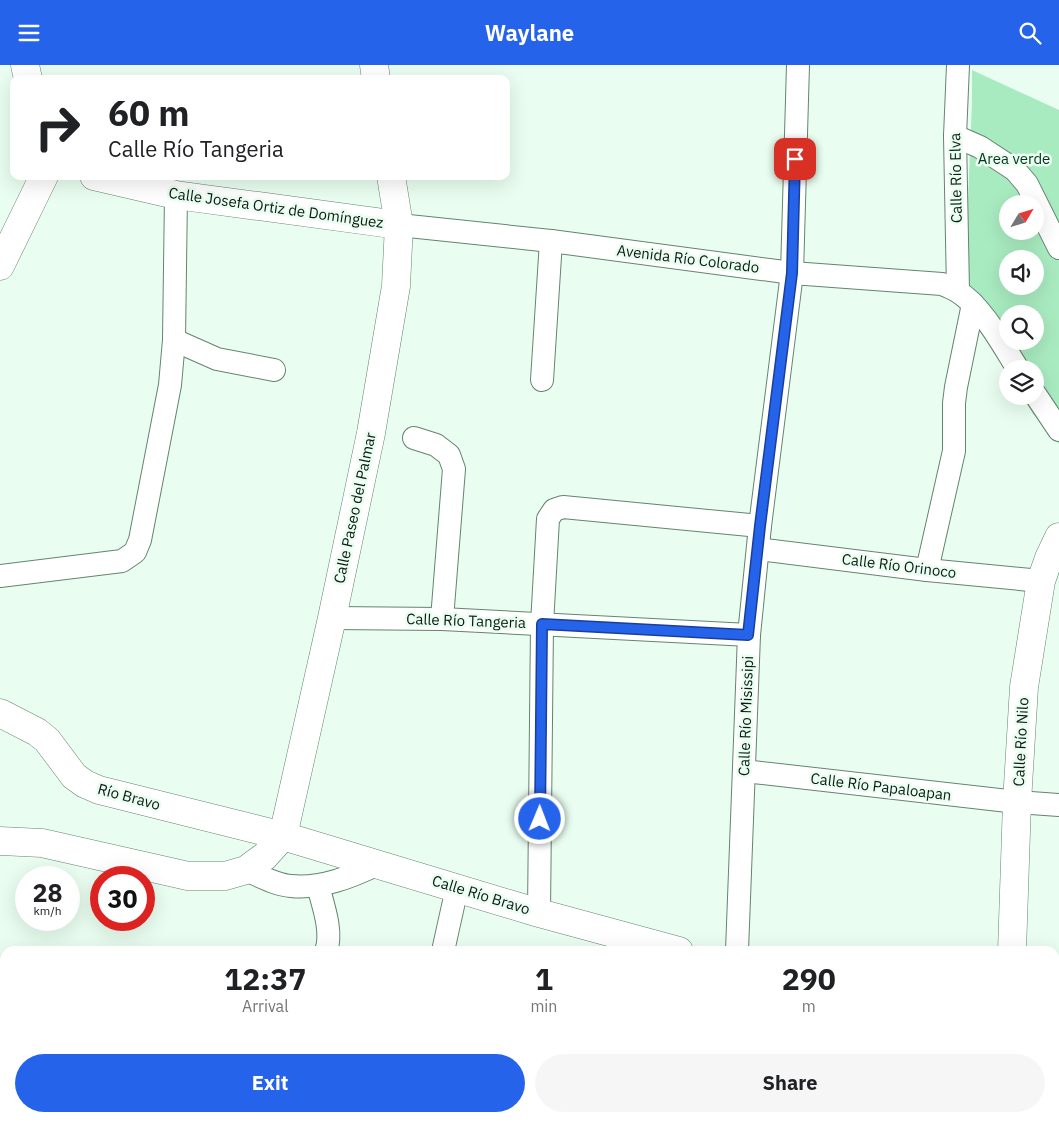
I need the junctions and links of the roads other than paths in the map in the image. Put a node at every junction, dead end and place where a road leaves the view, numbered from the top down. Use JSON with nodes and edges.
{"nodes":[{"id":1,"x":798,"y":65,"type":"edge"},
{"id":2,"x":958,"y":65,"type":"edge"},
{"id":3,"x":955,"y":136,"type":"junction"},
{"id":4,"x":42,"y":180,"type":"edge"},
{"id":5,"x":111,"y":180,"type":"edge"},
{"id":6,"x":392,"y":180,"type":"edge"},
{"id":7,"x":176,"y":195,"type":"junction"},
{"id":8,"x":398,"y":225,"type":"junction"},
{"id":9,"x":551,"y":241,"type":"junction"},
{"id":10,"x":1059,"y":247,"type":"edge"},
{"id":11,"x":0,"y":266,"type":"edge"},
{"id":12,"x":792,"y":273,"type":"junction"},
{"id":13,"x":965,"y":298,"type":"junction"},
{"id":14,"x":174,"y":340,"type":"junction"},
{"id":15,"x":1012,"y":360,"type":"edge"},
{"id":16,"x":274,"y":369,"type":"dead end"},
{"id":17,"x":542,"y":380,"type":"dead end"},
{"id":18,"x":1042,"y":405,"type":"edge"},
{"id":19,"x":1059,"y":430,"type":"edge"},
{"id":20,"x":414,"y":438,"type":"dead end"},
{"id":21,"x":760,"y":526,"type":"junction"},
{"id":22,"x":1059,"y":537,"type":"edge"},
{"id":23,"x":758,"y":549,"type":"junction"},
{"id":24,"x":927,"y":570,"type":"junction"},
{"id":25,"x":0,"y":576,"type":"edge"},
{"id":26,"x":1040,"y":581,"type":"junction"},
{"id":27,"x":332,"y":618,"type":"junction"},
{"id":28,"x":442,"y":619,"type":"junction"},
{"id":29,"x":542,"y":624,"type":"junction"},
{"id":30,"x":748,"y":635,"type":"junction"},
{"id":31,"x":0,"y":713,"type":"edge"},
{"id":32,"x":744,"y":771,"type":"junction"},
{"id":33,"x":1018,"y":802,"type":"junction"},
{"id":34,"x":1059,"y":805,"type":"edge"},
{"id":35,"x":283,"y":836,"type":"junction"},
{"id":36,"x":0,"y":841,"type":"edge"},
{"id":37,"x":378,"y":864,"type":"junction"},
{"id":38,"x":246,"y":870,"type":"junction"},
{"id":39,"x":318,"y":886,"type":"junction"},
{"id":40,"x":457,"y":888,"type":"junction"},
{"id":41,"x":539,"y":913,"type":"junction"},
{"id":42,"x":328,"y":946,"type":"edge"},
{"id":43,"x":444,"y":946,"type":"edge"},
{"id":44,"x":656,"y":946,"type":"edge"},
{"id":45,"x":737,"y":946,"type":"edge"},
{"id":46,"x":1012,"y":946,"type":"edge"}],
"edges":[{"from":1,"to":12,"type":"street","name":"Calle Río Misissipi"},
{"from":2,"to":3,"type":"street","name":"Calle Río Elva"},
{"from":3,"to":10,"type":"street"},
{"from":3,"to":13,"type":"street","name":"Calle Río Elva"},
{"from":4,"to":11,"type":"street"},
{"from":5,"to":7,"type":"street","name":"Calle Josefa Ortiz de Domínguez"},
{"from":6,"to":8,"type":"street","name":"Calle Paseo del Palmar"},
{"from":7,"to":8,"type":"street","name":"Calle Josefa Ortiz de Domínguez"},
{"from":7,"to":14,"type":"street"},
{"from":8,"to":9,"type":"street","name":"Avenida Río Colorado"},
{"from":8,"to":27,"type":"street","name":"Calle Paseo del Palmar"},
{"from":9,"to":12,"type":"street","name":"Avenida Río Colorado"},
{"from":9,"to":17,"type":"street"},
{"from":12,"to":13,"type":"street","name":"Avenida Río Colorado"},
{"from":12,"to":21,"type":"street","name":"Calle Río Misissipi"},
{"from":13,"to":15,"type":"street"},
{"from":13,"to":24,"type":"street","name":"Calle Río Elva"},
{"from":14,"to":16,"type":"street"},
{"from":14,"to":25,"type":"street"},
{"from":18,"to":19,"type":"street"},
{"from":20,"to":28,"type":"street"},
{"from":21,"to":23,"type":"street","name":"Calle Río Misissipi"},
{"from":21,"to":29,"type":"street"},
{"from":22,"to":26,"type":"street","name":"Calle Río Nilo"},
{"from":23,"to":24,"type":"street","name":"Calle Río Orinoco"},
{"from":23,"to":30,"type":"street","name":"Calle Río Misissipi"},
{"from":24,"to":26,"type":"street","name":"Calle Río Orinoco"},
{"from":26,"to":33,"type":"street","name":"Calle Río Nilo"},
{"from":27,"to":28,"type":"street","name":"Calle Río Tangeria"},
{"from":27,"to":35,"type":"street","name":"Calle Paseo del Palmar"},
{"from":28,"to":29,"type":"street","name":"Calle Río Tangeria"},
{"from":29,"to":30,"type":"street","name":"Calle Río Tangeria"},
{"from":29,"to":41,"type":"street"},
{"from":30,"to":32,"type":"street","name":"Calle Río Misissipi"},
{"from":31,"to":35,"type":"street","name":"Río Bravo"},
{"from":32,"to":33,"type":"street","name":"Calle Río Papaloapan"},
{"from":32,"to":45,"type":"street","name":"Calle Río Misissipi"},
{"from":33,"to":34,"type":"street","name":"Calle Río Papaloapan"},
{"from":33,"to":46,"type":"street","name":"Calle Río Nilo"},
{"from":35,"to":37,"type":"street","name":"Calle Río Bravo"},
{"from":35,"to":38,"type":"street"},
{"from":36,"to":38,"type":"street"},
{"from":37,"to":39,"type":"street"},
{"from":37,"to":40,"type":"street","name":"Calle Río Bravo"},
{"from":38,"to":39,"type":"street"},
{"from":39,"to":42,"type":"street"},
{"from":40,"to":41,"type":"street","name":"Calle Río Bravo"},
{"from":40,"to":43,"type":"street"},
{"from":41,"to":44,"type":"street","name":"Calle Río Bravo"}]}
